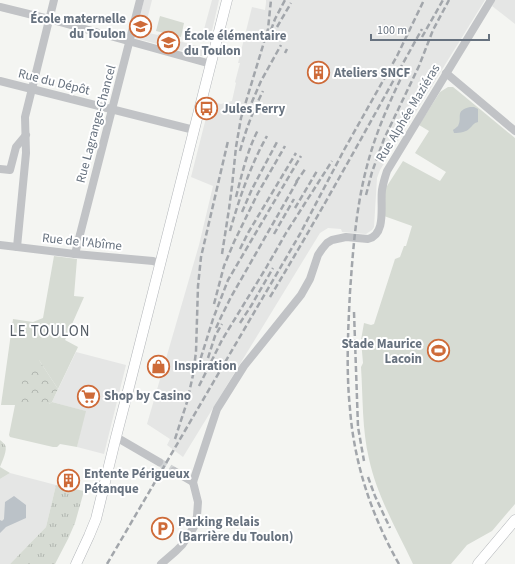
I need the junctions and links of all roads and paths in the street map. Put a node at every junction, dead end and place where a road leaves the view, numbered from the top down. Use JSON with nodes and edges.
{"nodes":[{"id":1,"x":54,"y":0,"type":"edge"},
{"id":2,"x":140,"y":0,"type":"edge"},
{"id":3,"x":227,"y":0,"type":"edge"},
{"id":4,"x":491,"y":0,"type":"edge"},
{"id":5,"x":0,"y":7,"type":"edge"},
{"id":6,"x":49,"y":19,"type":"junction"},
{"id":7,"x":129,"y":42,"type":"junction"},
{"id":8,"x":211,"y":64,"type":"junction"},
{"id":9,"x":446,"y":73,"type":"junction"},
{"id":10,"x":0,"y":81,"type":"edge"},
{"id":11,"x":32,"y":89,"type":"junction"},
{"id":12,"x":112,"y":110,"type":"junction"},
{"id":13,"x":194,"y":130,"type":"junction"},
{"id":14,"x":515,"y":131,"type":"edge"},
{"id":15,"x":26,"y":135,"type":"junction"},
{"id":16,"x":0,"y":169,"type":"edge"},
{"id":17,"x":0,"y":245,"type":"edge"},
{"id":18,"x":17,"y":247,"type":"junction"},
{"id":19,"x":75,"y":254,"type":"junction"},
{"id":20,"x":161,"y":264,"type":"junction"},
{"id":21,"x":116,"y":437,"type":"junction"},
{"id":22,"x":159,"y":462,"type":"tunnel mouth"},
{"id":23,"x":174,"y":471,"type":"tunnel mouth"},
{"id":24,"x":192,"y":482,"type":"junction"},
{"id":25,"x":515,"y":520,"type":"edge"},
{"id":26,"x":76,"y":564,"type":"edge"},
{"id":27,"x":161,"y":564,"type":"edge"},
{"id":28,"x":478,"y":564,"type":"edge"}],
"edges":[{"from":1,"to":6,"type":"street"},
{"from":2,"to":7,"type":"street","name":"Rue Lagrange-Chancel"},
{"from":3,"to":8,"type":"main road"},
{"from":4,"to":9,"type":"street","name":"Rue Alphée Maziéras"},
{"from":5,"to":6,"type":"street"},
{"from":6,"to":7,"type":"street"},
{"from":6,"to":11,"type":"street"},
{"from":7,"to":8,"type":"street"},
{"from":7,"to":12,"type":"street","name":"Rue Lagrange-Chancel"},
{"from":8,"to":13,"type":"main road"},
{"from":9,"to":14,"type":"street"},
{"from":9,"to":24,"type":"street","name":"Rue Alphée Maziéras"},
{"from":10,"to":11,"type":"street","name":"Rue du Dépôt"},
{"from":11,"to":12,"type":"street","name":"Rue du Dépôt"},
{"from":11,"to":15,"type":"street"},
{"from":12,"to":13,"type":"street","name":"Rue du Dépôt"},
{"from":12,"to":19,"type":"street","name":"Rue Lagrange-Chancel"},
{"from":13,"to":20,"type":"main road"},
{"from":15,"to":16,"type":"street"},
{"from":15,"to":18,"type":"street"},
{"from":17,"to":18,"type":"street","name":"Rue de l'Abîme"},
{"from":18,"to":19,"type":"street","name":"Rue de l'Abîme"},
{"from":19,"to":20,"type":"street","name":"Rue de l'Abîme"},
{"from":20,"to":21,"type":"main road"},
{"from":21,"to":22,"type":"street"},
{"from":21,"to":26,"type":"main road"},
{"from":23,"to":24,"type":"street"},
{"from":24,"to":27,"type":"street"},
{"from":25,"to":28,"type":"main road"}]}
